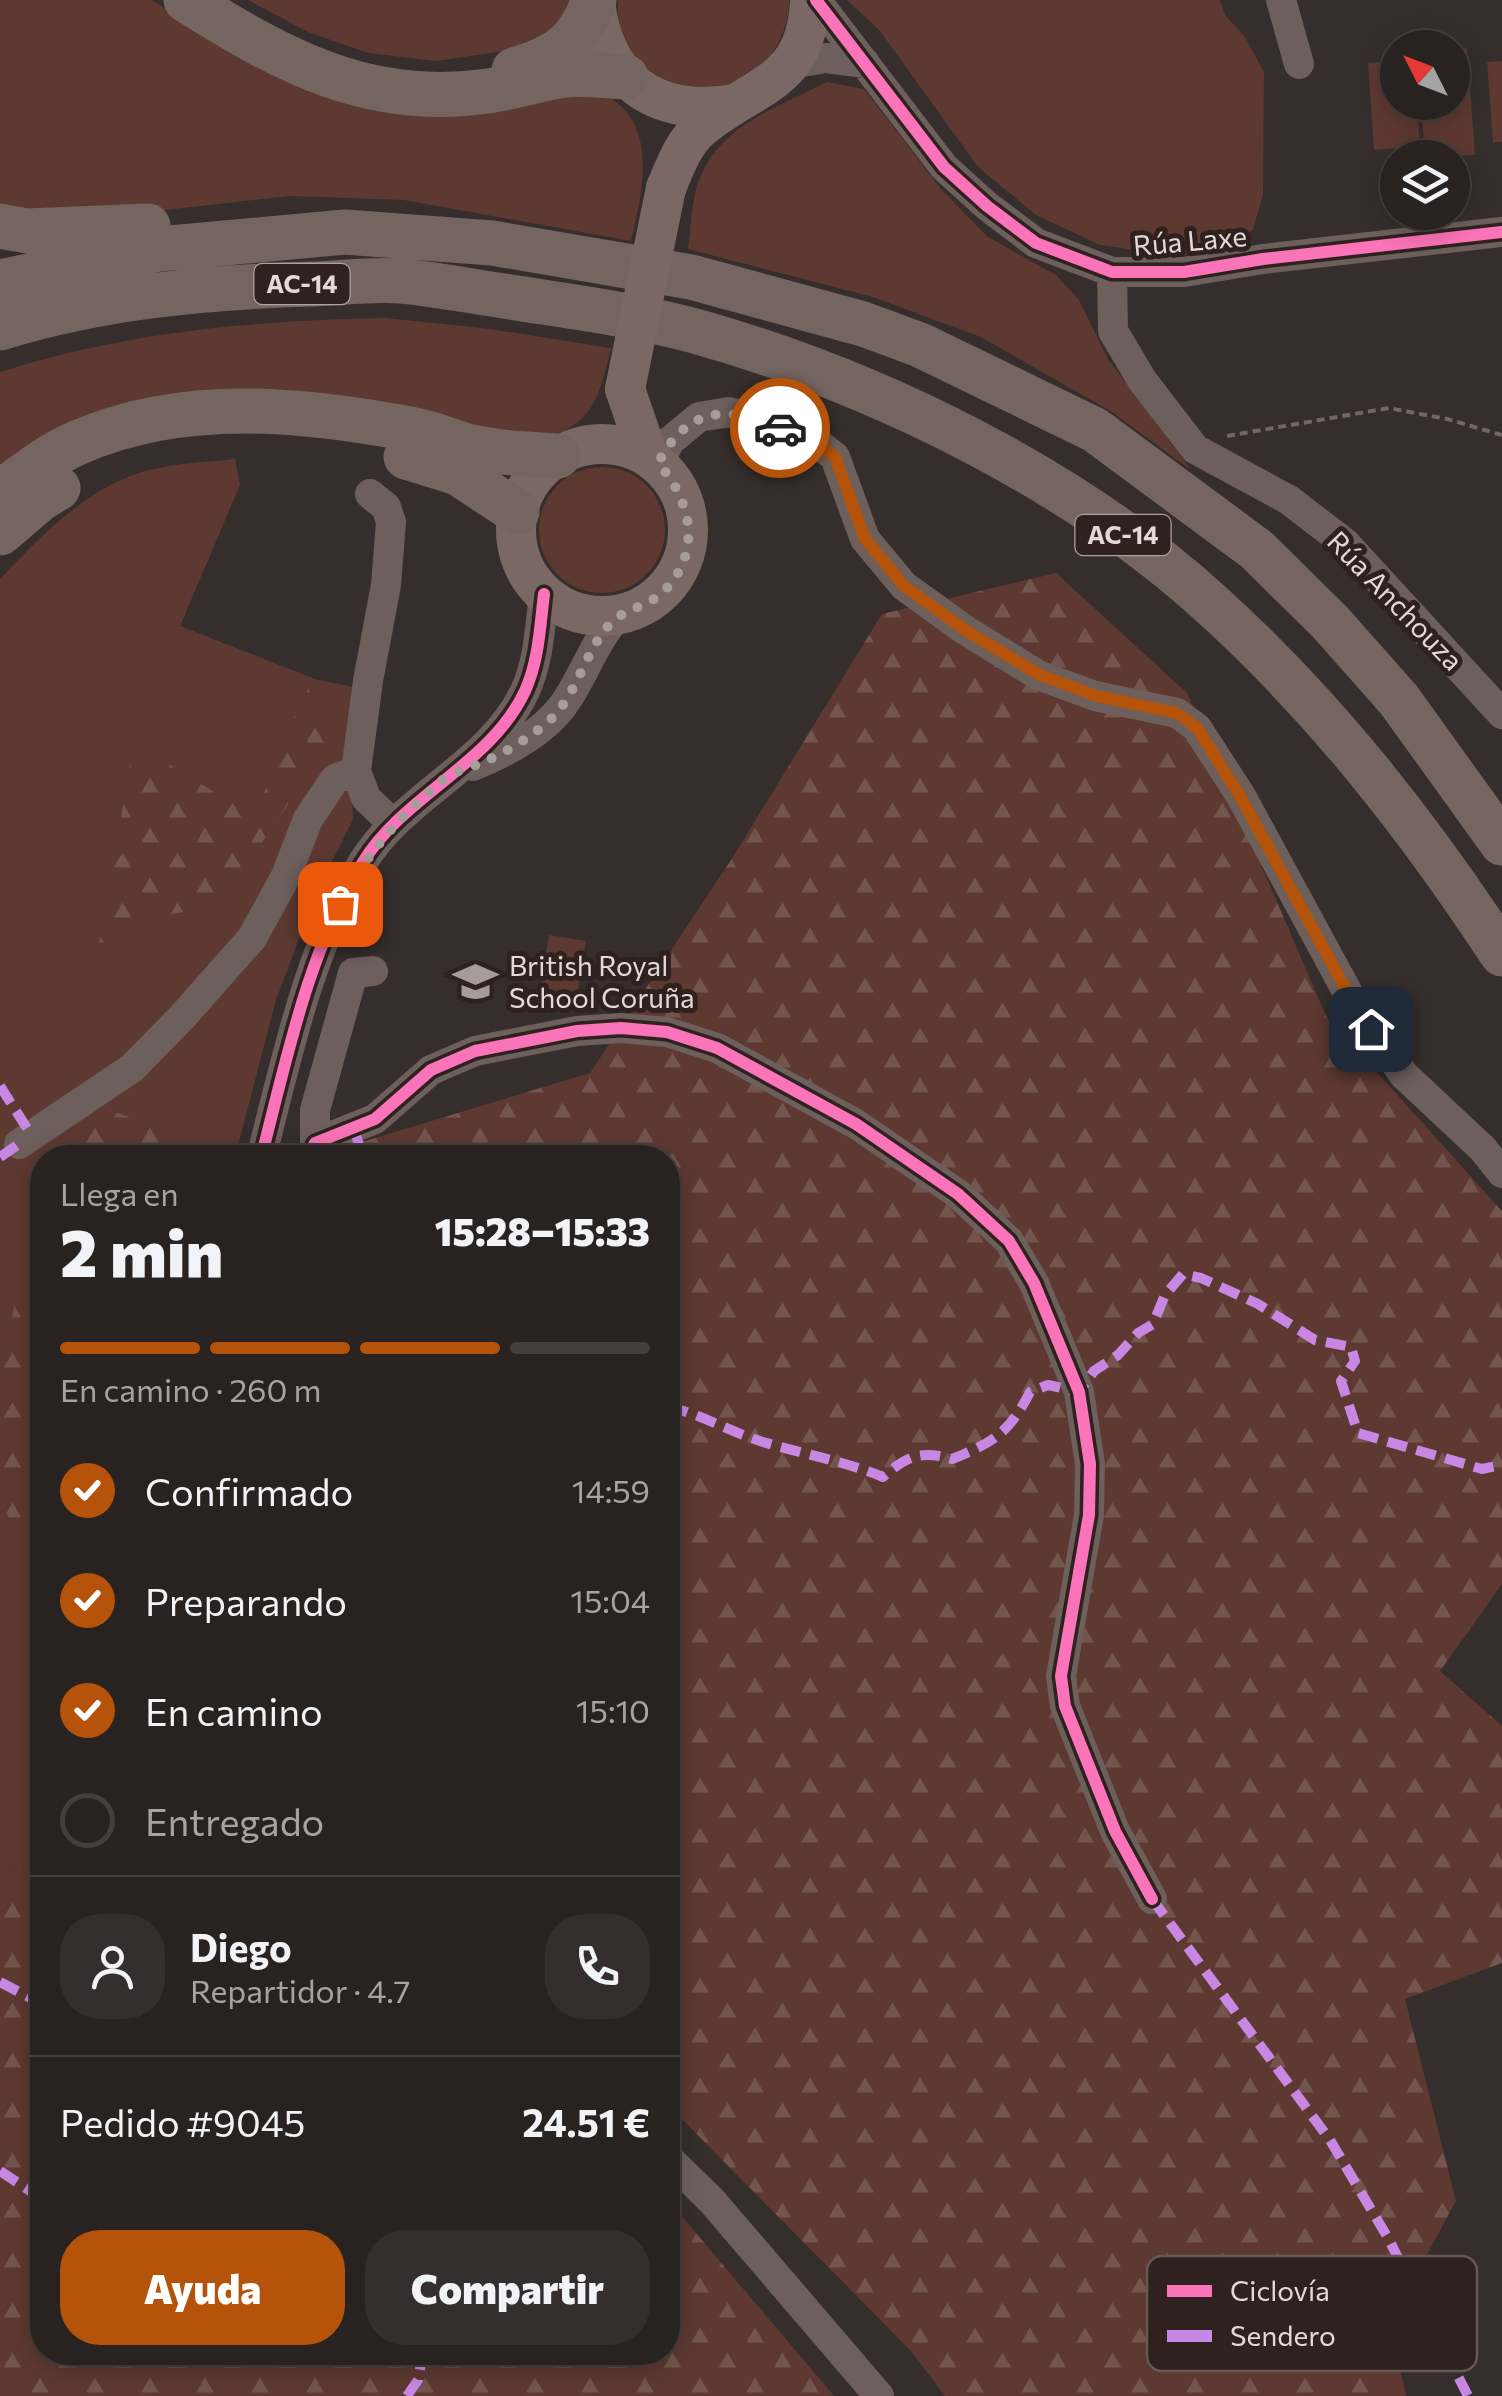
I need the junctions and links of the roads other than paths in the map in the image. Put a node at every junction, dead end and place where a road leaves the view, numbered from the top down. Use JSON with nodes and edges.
{"nodes":[{"id":1,"x":186,"y":0,"type":"edge"},
{"id":2,"x":216,"y":0,"type":"edge"},
{"id":3,"x":594,"y":0,"type":"edge"},
{"id":4,"x":813,"y":0,"type":"edge"},
{"id":5,"x":1281,"y":0,"type":"edge"},
{"id":6,"x":865,"y":63,"type":"junction"},
{"id":7,"x":790,"y":64,"type":"junction"},
{"id":8,"x":1299,"y":64,"type":"dead end"},
{"id":9,"x":637,"y":86,"type":"junction"},
{"id":10,"x":735,"y":104,"type":"junction"},
{"id":11,"x":666,"y":188,"type":"junction"},
{"id":12,"x":0,"y":226,"type":"edge"},
{"id":13,"x":1502,"y":232,"type":"edge"},
{"id":14,"x":492,"y":243,"type":"junction"},
{"id":15,"x":1112,"y":272,"type":"junction"},
{"id":16,"x":0,"y":282,"type":"edge"},
{"id":17,"x":0,"y":328,"type":"edge"},
{"id":18,"x":625,"y":389,"type":"junction"},
{"id":19,"x":576,"y":450,"type":"junction"},
{"id":20,"x":653,"y":460,"type":"junction"},
{"id":21,"x":0,"y":493,"type":"edge"},
{"id":22,"x":370,"y":494,"type":"dead end"},
{"id":23,"x":518,"y":512,"type":"junction"},
{"id":24,"x":0,"y":533,"type":"edge"},
{"id":25,"x":544,"y":594,"type":"junction"},
{"id":26,"x":620,"y":614,"type":"junction"},
{"id":27,"x":1502,"y":714,"type":"edge"},
{"id":28,"x":356,"y":771,"type":"junction"},
{"id":29,"x":447,"y":776,"type":"junction"},
{"id":30,"x":393,"y":824,"type":"junction"},
{"id":31,"x":1502,"y":843,"type":"edge"},
{"id":32,"x":1502,"y":954,"type":"edge"},
{"id":33,"x":373,"y":971,"type":"dead end"},
{"id":34,"x":19,"y":1144,"type":"dead end"},
{"id":35,"x":265,"y":1145,"type":"edge"},
{"id":36,"x":312,"y":1145,"type":"edge"},
{"id":37,"x":321,"y":1145,"type":"edge"},
{"id":38,"x":1502,"y":1173,"type":"edge"},
{"id":39,"x":1152,"y":1899,"type":"dead end"},
{"id":40,"x":680,"y":2170,"type":"edge"},
{"id":41,"x":879,"y":2396,"type":"edge"}],
"edges":[{"from":1,"to":9,"type":"highway"},
{"from":2,"to":3,"type":"highway"},
{"from":3,"to":9,"type":"main road"},
{"from":4,"to":6,"type":"street","name":"Rúa Laxe"},
{"from":4,"to":7,"type":"main road"},
{"from":5,"to":8,"type":"street"},
{"from":6,"to":7,"type":"street"},
{"from":6,"to":15,"type":"street","name":"Rúa Laxe"},
{"from":7,"to":10,"type":"main road"},
{"from":9,"to":10,"type":"main road"},
{"from":9,"to":11,"type":"main road"},
{"from":10,"to":11,"type":"main road"},
{"from":11,"to":18,"type":"main road","bridge":true},
{"from":12,"to":14,"type":"highway"},
{"from":13,"to":15,"type":"street","name":"Rúa Laxe"},
{"from":14,"to":16,"type":"highway","number":"AC-14"},
{"from":14,"to":31,"type":"highway","number":"AC-14"},
{"from":15,"to":27,"type":"street","name":"Rúa Anchouza"},
{"from":17,"to":32,"type":"highway","number":"AC-14"},
{"from":18,"to":19,"type":"main road"},
{"from":18,"to":20,"type":"main road"},
{"from":19,"to":20,"type":"main road"},
{"from":19,"to":21,"type":"highway"},
{"from":19,"to":23,"type":"main road"},
{"from":20,"to":26,"type":"main road"},
{"from":20,"to":38,"type":"street"},
{"from":22,"to":28,"type":"street"},
{"from":23,"to":24,"type":"highway"},
{"from":23,"to":25,"type":"main road"},
{"from":25,"to":26,"type":"main road"},
{"from":25,"to":29,"type":"street"},
{"from":26,"to":29,"type":"street"},
{"from":28,"to":30,"type":"street"},
{"from":28,"to":34,"type":"street"},
{"from":29,"to":30,"type":"street"},
{"from":30,"to":35,"type":"street"},
{"from":33,"to":36,"type":"street"},
{"from":37,"to":39,"type":"street"},
{"from":40,"to":41,"type":"street"}]}
